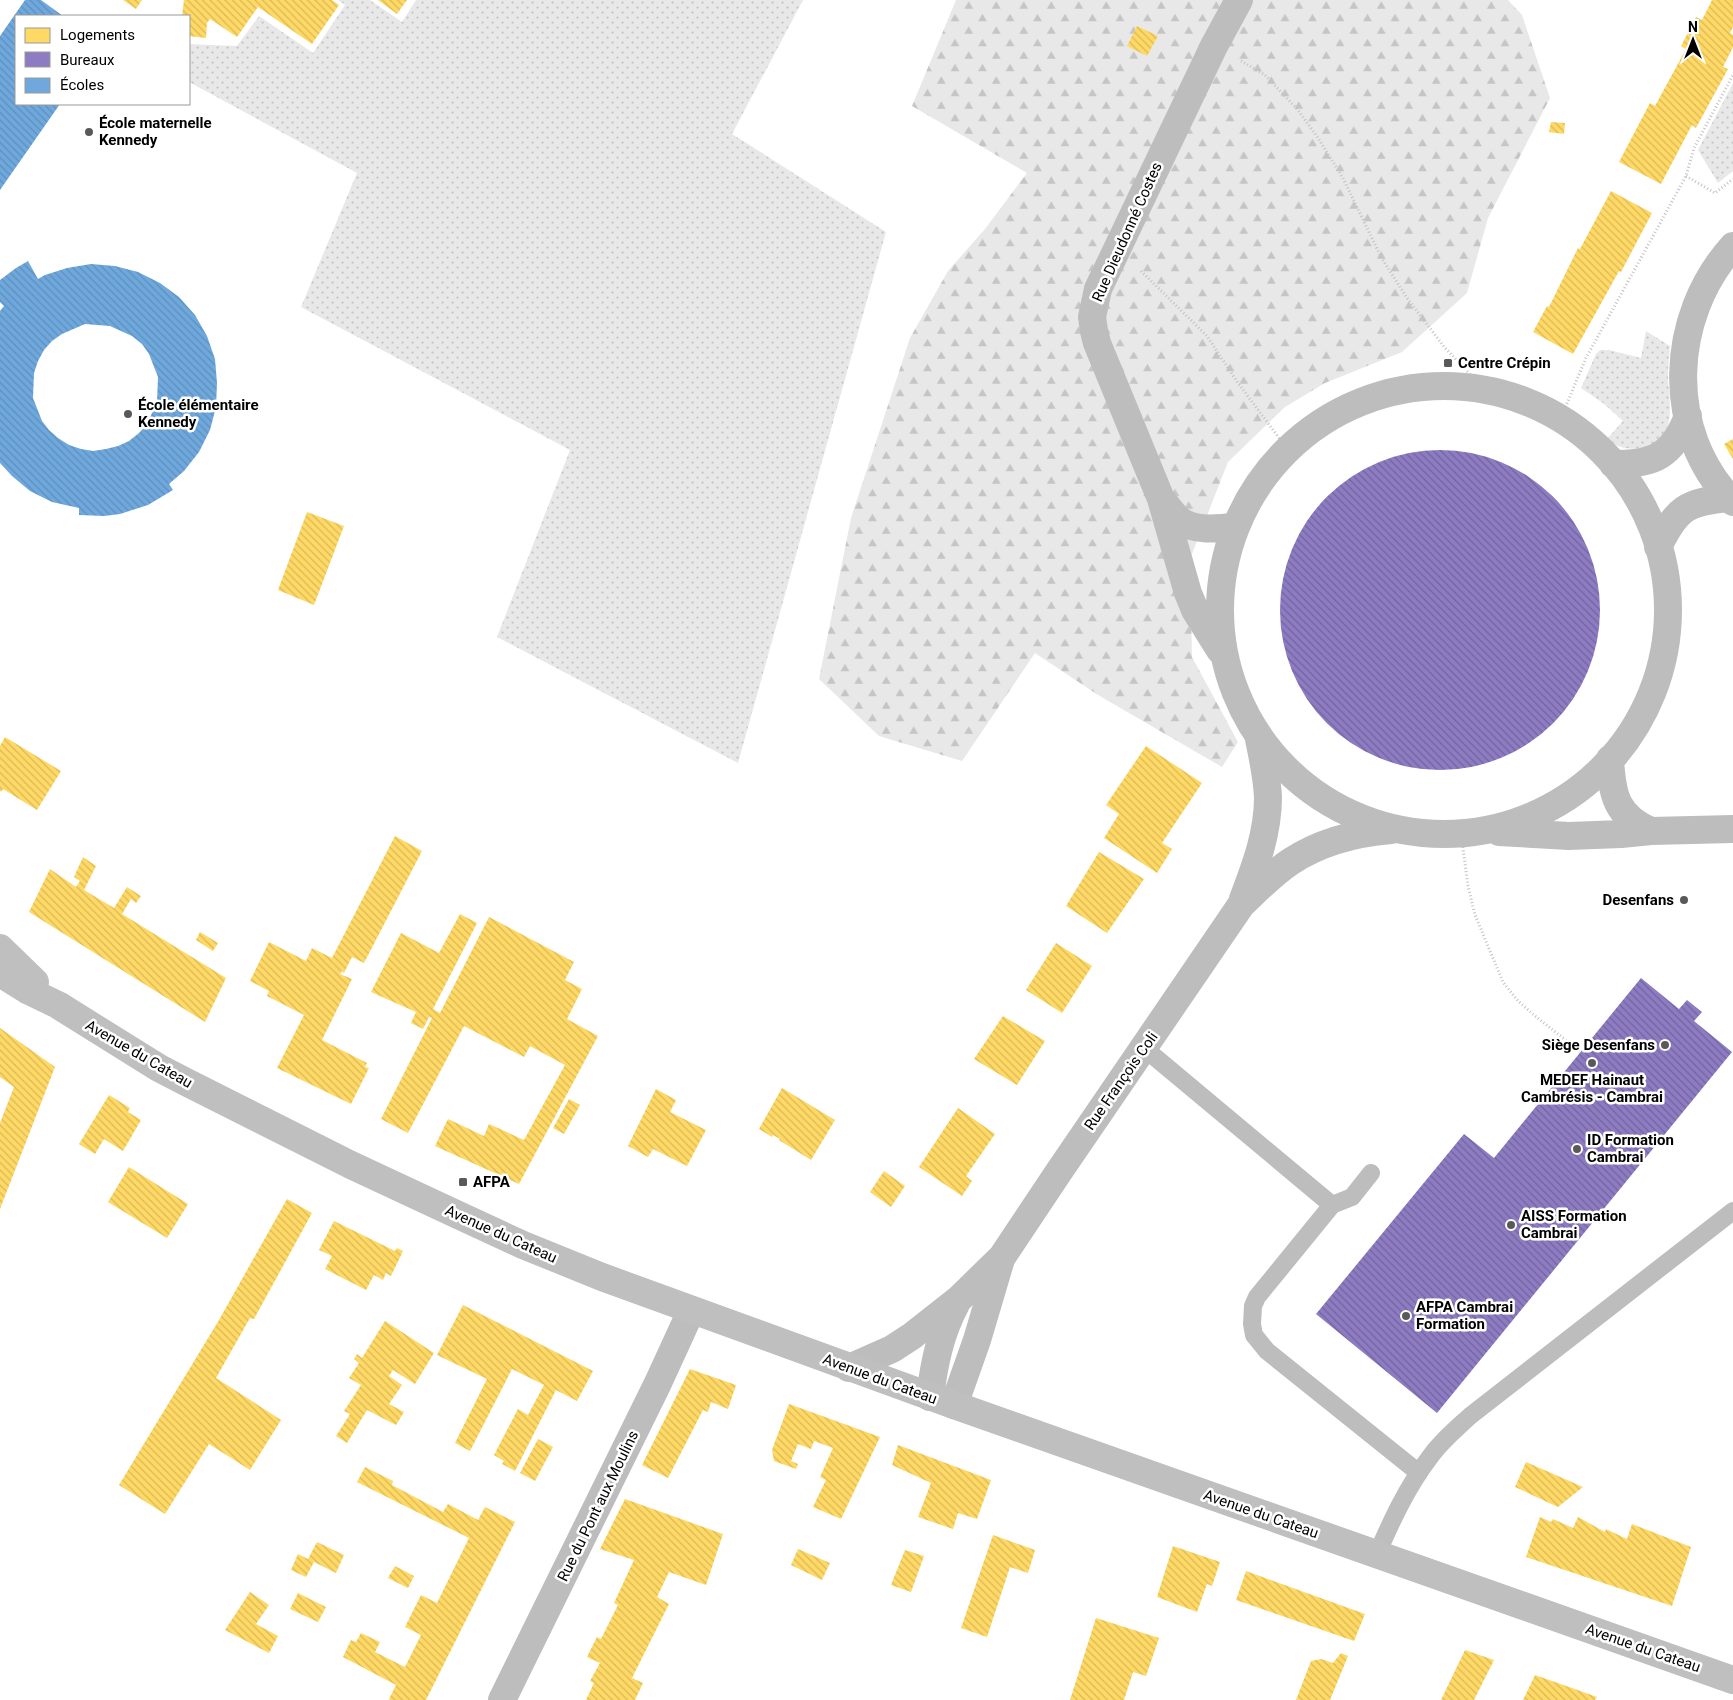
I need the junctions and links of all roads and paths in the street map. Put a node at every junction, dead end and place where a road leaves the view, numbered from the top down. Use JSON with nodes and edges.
{"nodes":[{"id":1,"x":1239,"y":0,"type":"edge"},
{"id":2,"x":1214,"y":46,"type":"junction"},
{"id":3,"x":1733,"y":75,"type":"edge"},
{"id":4,"x":1686,"y":176,"type":"junction"},
{"id":5,"x":1733,"y":179,"type":"edge"},
{"id":6,"x":1118,"y":246,"type":"junction"},
{"id":7,"x":1733,"y":246,"type":"edge"},
{"id":8,"x":1486,"y":391,"type":"junction"},
{"id":9,"x":1688,"y":416,"type":"junction"},
{"id":10,"x":1560,"y":420,"type":"junction"},
{"id":11,"x":1288,"y":450,"type":"junction"},
{"id":12,"x":1612,"y":464,"type":"junction"},
{"id":13,"x":1161,"y":499,"type":"junction"},
{"id":14,"x":1731,"y":500,"type":"edge"},
{"id":15,"x":1236,"y":526,"type":"junction"},
{"id":16,"x":1658,"y":547,"type":"junction"},
{"id":17,"x":1224,"y":656,"type":"junction"},
{"id":18,"x":1259,"y":737,"type":"junction"},
{"id":19,"x":1610,"y":759,"type":"junction"},
{"id":20,"x":1398,"y":829,"type":"junction"},
{"id":21,"x":1733,"y":829,"type":"edge"},
{"id":22,"x":1651,"y":831,"type":"junction"},
{"id":23,"x":1472,"y":832,"type":"junction"},
{"id":24,"x":1241,"y":905,"type":"junction"},
{"id":25,"x":0,"y":948,"type":"edge"},
{"id":26,"x":0,"y":973,"type":"edge"},
{"id":27,"x":58,"y":1005,"type":"junction"},
{"id":28,"x":1144,"y":1048,"type":"junction"},
{"id":29,"x":1580,"y":1052,"type":"dead end"},
{"id":30,"x":1371,"y":1173,"type":"dead end"},
{"id":31,"x":1332,"y":1205,"type":"junction"},
{"id":32,"x":1733,"y":1211,"type":"edge"},
{"id":33,"x":1002,"y":1257,"type":"junction"},
{"id":34,"x":959,"y":1299,"type":"junction"},
{"id":35,"x":691,"y":1311,"type":"junction"},
{"id":36,"x":850,"y":1368,"type":"junction"},
{"id":37,"x":942,"y":1401,"type":"junction"},
{"id":38,"x":1419,"y":1473,"type":"junction"},
{"id":39,"x":1377,"y":1554,"type":"junction"},
{"id":40,"x":1733,"y":1680,"type":"edge"},
{"id":41,"x":502,"y":1700,"type":"edge"}],
"edges":[{"from":1,"to":2,"type":"street","name":"Rue Dieudonné Costes"},
{"from":2,"to":6,"type":"street","name":"Rue Dieudonné Costes"},
{"from":2,"to":8,"type":"path"},
{"from":3,"to":4,"type":"path"},
{"from":4,"to":5,"type":"path"},
{"from":4,"to":10,"type":"path"},
{"from":6,"to":11,"type":"path"},
{"from":6,"to":13,"type":"street","name":"Rue Dieudonné Costes"},
{"from":7,"to":9,"type":"street"},
{"from":8,"to":10,"type":"street"},
{"from":8,"to":11,"type":"street"},
{"from":9,"to":12,"type":"street"},
{"from":9,"to":14,"type":"street"},
{"from":10,"to":12,"type":"street"},
{"from":11,"to":15,"type":"street"},
{"from":12,"to":16,"type":"street"},
{"from":13,"to":15,"type":"street","name":"Rue Dieudonné Costes"},
{"from":13,"to":17,"type":"street","name":"Rue Dieudonné Costes"},
{"from":14,"to":16,"type":"street"},
{"from":15,"to":17,"type":"street"},
{"from":16,"to":19,"type":"street"},
{"from":17,"to":18,"type":"street"},
{"from":18,"to":20,"type":"street"},
{"from":18,"to":24,"type":"street","name":"Rue François Coli"},
{"from":19,"to":22,"type":"street"},
{"from":19,"to":23,"type":"street"},
{"from":20,"to":23,"type":"street"},
{"from":20,"to":24,"type":"street","name":"Rue François Coli"},
{"from":21,"to":22,"type":"street"},
{"from":22,"to":23,"type":"street"},
{"from":23,"to":29,"type":"path"},
{"from":24,"to":28,"type":"street","name":"Rue François Coli"},
{"from":25,"to":27,"type":"main road","name":"Avenue du Cateau"},
{"from":26,"to":27,"type":"main road","name":"Avenue du Cateau"},
{"from":27,"to":35,"type":"main road","name":"Avenue du Cateau"},
{"from":28,"to":31,"type":"lane"},
{"from":28,"to":33,"type":"street","name":"Rue François Coli"},
{"from":30,"to":31,"type":"lane"},
{"from":31,"to":38,"type":"lane"},
{"from":32,"to":38,"type":"lane"},
{"from":33,"to":34,"type":"street","name":"Rue François Coli"},
{"from":33,"to":37,"type":"street","name":"Rue François Coli"},
{"from":34,"to":36,"type":"street","name":"Rue François Coli"},
{"from":34,"to":37,"type":"street","name":"Rue François Coli"},
{"from":35,"to":36,"type":"main road","name":"Avenue du Cateau"},
{"from":35,"to":41,"type":"street","name":"Rue du Pont aux Moulins"},
{"from":36,"to":37,"type":"main road","name":"Avenue du Cateau"},
{"from":37,"to":39,"type":"main road","name":"Avenue du Cateau"},
{"from":38,"to":39,"type":"lane"},
{"from":39,"to":40,"type":"main road","name":"Avenue du Cateau"}]}
